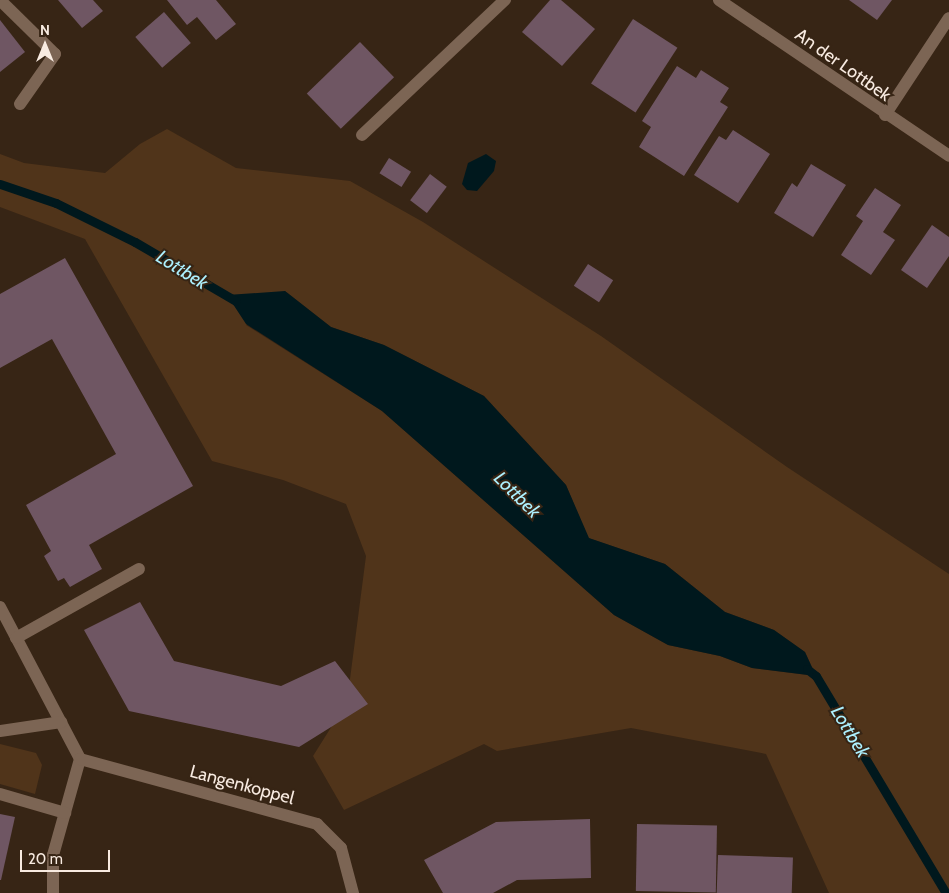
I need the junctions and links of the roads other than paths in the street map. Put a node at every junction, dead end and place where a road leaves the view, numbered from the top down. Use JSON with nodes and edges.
{"nodes":[{"id":1,"x":0,"y":0,"type":"edge"},
{"id":2,"x":505,"y":0,"type":"edge"},
{"id":3,"x":718,"y":0,"type":"edge"},
{"id":4,"x":949,"y":18,"type":"edge"},
{"id":5,"x":20,"y":104,"type":"dead end"},
{"id":6,"x":884,"y":115,"type":"junction"},
{"id":7,"x":362,"y":135,"type":"dead end"},
{"id":8,"x":949,"y":156,"type":"edge"},
{"id":9,"x":140,"y":569,"type":"dead end"},
{"id":10,"x":0,"y":607,"type":"edge"},
{"id":11,"x":16,"y":638,"type":"junction"},
{"id":12,"x":61,"y":722,"type":"junction"},
{"id":13,"x":0,"y":731,"type":"edge"},
{"id":14,"x":80,"y":759,"type":"junction"},
{"id":15,"x":0,"y":794,"type":"edge"},
{"id":16,"x":65,"y":813,"type":"junction"},
{"id":17,"x":53,"y":893,"type":"edge"},
{"id":18,"x":353,"y":893,"type":"edge"}],
"edges":[{"from":1,"to":5,"type":"street"},
{"from":2,"to":7,"type":"street"},
{"from":3,"to":6,"type":"street","name":"An der Lottbek"},
{"from":4,"to":6,"type":"street"},
{"from":6,"to":8,"type":"street","name":"An der Lottbek"},
{"from":9,"to":11,"type":"street"},
{"from":10,"to":11,"type":"street"},
{"from":11,"to":12,"type":"street"},
{"from":12,"to":13,"type":"street"},
{"from":12,"to":14,"type":"street"},
{"from":14,"to":16,"type":"street"},
{"from":14,"to":18,"type":"street","name":"Langenkoppel"},
{"from":15,"to":16,"type":"street"},
{"from":16,"to":17,"type":"street"}]}
